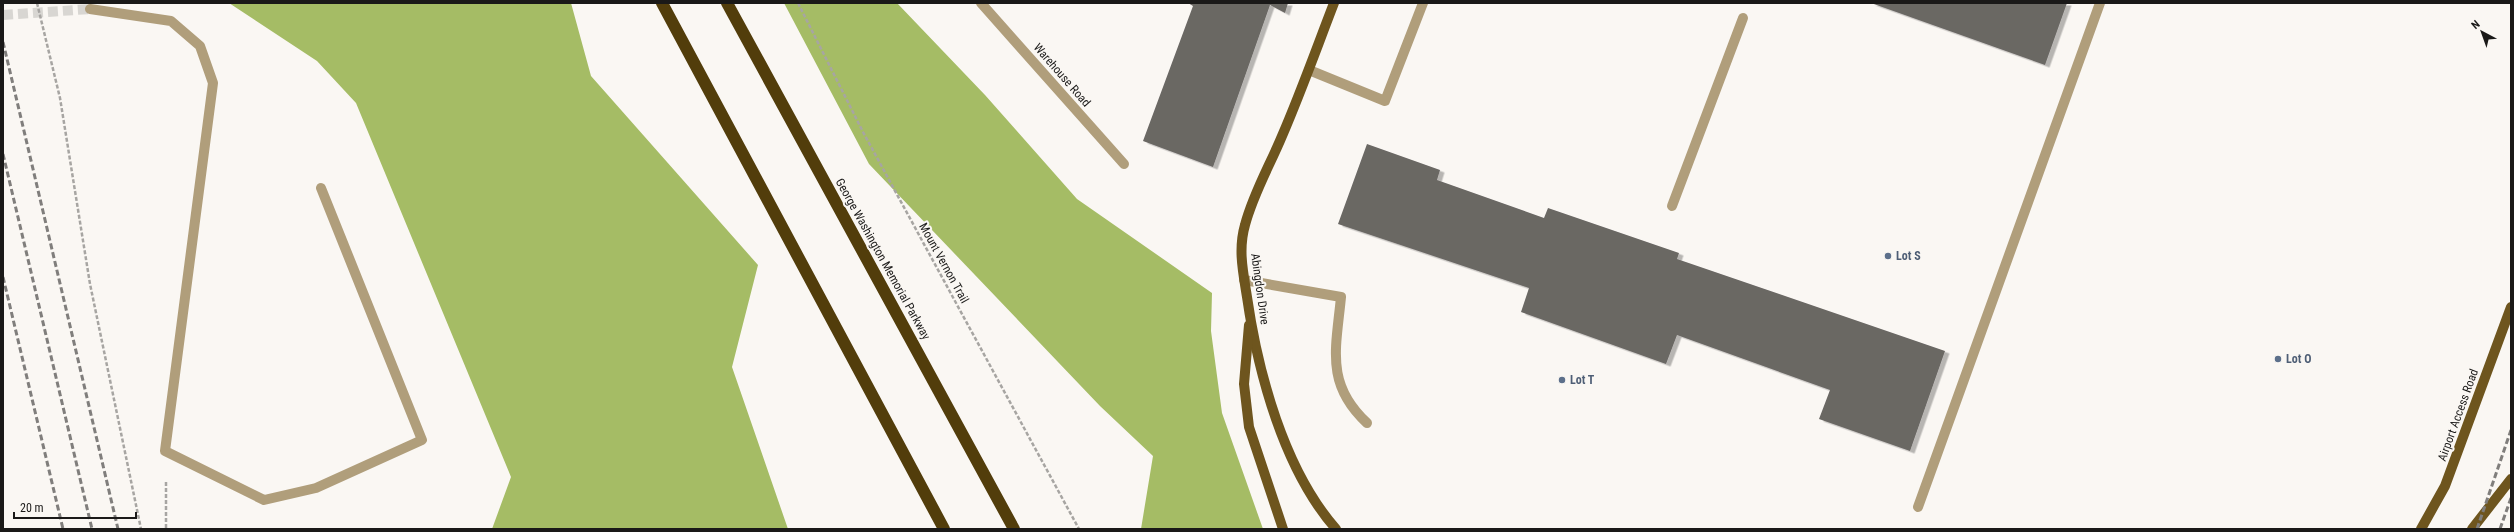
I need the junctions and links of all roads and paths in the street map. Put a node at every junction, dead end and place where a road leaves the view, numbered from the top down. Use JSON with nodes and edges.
{"nodes":[{"id":1,"x":37,"y":3,"type":"edge"},
{"id":2,"x":662,"y":3,"type":"edge"},
{"id":3,"x":727,"y":3,"type":"edge"},
{"id":4,"x":798,"y":3,"type":"edge"},
{"id":5,"x":982,"y":3,"type":"edge"},
{"id":6,"x":1334,"y":3,"type":"edge"},
{"id":7,"x":1424,"y":3,"type":"edge"},
{"id":8,"x":2100,"y":3,"type":"edge"},
{"id":9,"x":90,"y":9,"type":"tunnel mouth"},
{"id":10,"x":1743,"y":18,"type":"dead end"},
{"id":11,"x":1309,"y":70,"type":"junction"},
{"id":12,"x":1124,"y":164,"type":"dead end"},
{"id":13,"x":321,"y":188,"type":"dead end"},
{"id":14,"x":1672,"y":206,"type":"dead end"},
{"id":15,"x":1244,"y":280,"type":"junction"},
{"id":16,"x":2511,"y":307,"type":"edge"},
{"id":17,"x":1250,"y":315,"type":"junction"},
{"id":18,"x":1367,"y":423,"type":"dead end"},
{"id":19,"x":165,"y":451,"type":"junction"},
{"id":20,"x":2511,"y":479,"type":"edge"},
{"id":21,"x":1918,"y":507,"type":"dead end"},
{"id":22,"x":141,"y":529,"type":"edge"},
{"id":23,"x":166,"y":529,"type":"edge"},
{"id":24,"x":944,"y":529,"type":"edge"},
{"id":25,"x":1014,"y":529,"type":"edge"},
{"id":26,"x":1079,"y":529,"type":"edge"},
{"id":27,"x":1283,"y":529,"type":"edge"},
{"id":28,"x":1336,"y":529,"type":"edge"},
{"id":29,"x":2421,"y":529,"type":"edge"},
{"id":30,"x":2472,"y":529,"type":"edge"}],
"edges":[{"from":1,"to":22,"type":"path"},
{"from":2,"to":24,"type":"highway"},
{"from":3,"to":25,"type":"highway","name":"George Washington Memorial Parkway"},
{"from":4,"to":26,"type":"path","name":"Mount Vernon Trail"},
{"from":5,"to":12,"type":"lane","name":"Warehouse Road"},
{"from":6,"to":11,"type":"main road","name":"Abingdon Drive"},
{"from":7,"to":11,"type":"lane"},
{"from":8,"to":21,"type":"lane"},
{"from":9,"to":19,"type":"lane"},
{"from":10,"to":14,"type":"lane"},
{"from":11,"to":15,"type":"main road","name":"Abingdon Drive"},
{"from":13,"to":19,"type":"lane"},
{"from":15,"to":17,"type":"main road","name":"Abingdon Drive"},
{"from":15,"to":18,"type":"lane"},
{"from":16,"to":29,"type":"main road","name":"Airport Access Road"},
{"from":17,"to":27,"type":"main road"},
{"from":17,"to":28,"type":"main road","name":"Abingdon Drive"},
{"from":19,"to":23,"type":"path"},
{"from":20,"to":30,"type":"main road"}]}
